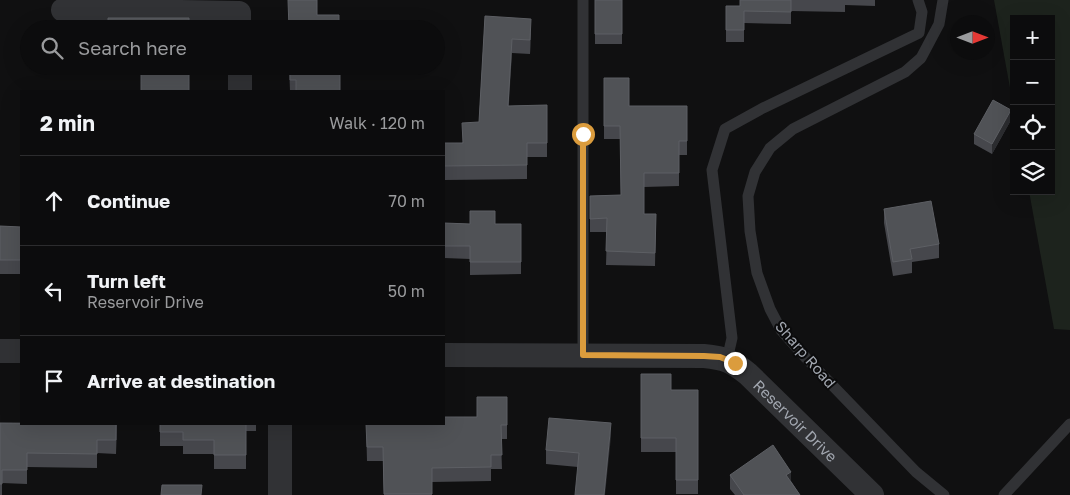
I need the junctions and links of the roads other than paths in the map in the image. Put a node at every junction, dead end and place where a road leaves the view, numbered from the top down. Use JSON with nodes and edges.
{"nodes":[{"id":1,"x":583,"y":0,"type":"edge"},
{"id":2,"x":918,"y":0,"type":"edge"},
{"id":3,"x":944,"y":0,"type":"edge"},
{"id":4,"x":63,"y":10,"type":"dead end"},
{"id":5,"x":239,"y":20,"type":"edge"},
{"id":6,"x":240,"y":75,"type":"edge"},
{"id":7,"x":240,"y":90,"type":"edge"},
{"id":8,"x":0,"y":351,"type":"edge"},
{"id":9,"x":20,"y":351,"type":"edge"},
{"id":10,"x":445,"y":355,"type":"edge"},
{"id":11,"x":583,"y":355,"type":"junction"},
{"id":12,"x":728,"y":360,"type":"junction"},
{"id":13,"x":1070,"y":424,"type":"edge"},
{"id":14,"x":280,"y":425,"type":"edge"},
{"id":15,"x":280,"y":495,"type":"edge"},
{"id":16,"x":872,"y":495,"type":"edge"},
{"id":17,"x":944,"y":495,"type":"edge"},
{"id":18,"x":1004,"y":495,"type":"edge"}],
"edges":[{"from":1,"to":11,"type":"lane"},
{"from":2,"to":12,"type":"lane"},
{"from":3,"to":17,"type":"lane","name":"Sharp Road"},
{"from":4,"to":5,"type":"street"},
{"from":6,"to":7,"type":"street"},
{"from":8,"to":9,"type":"street"},
{"from":10,"to":11,"type":"street","name":"Reservoir Drive"},
{"from":11,"to":12,"type":"street","name":"Reservoir Drive"},
{"from":12,"to":16,"type":"street","name":"Reservoir Drive"},
{"from":13,"to":18,"type":"lane"},
{"from":14,"to":15,"type":"street"}]}
